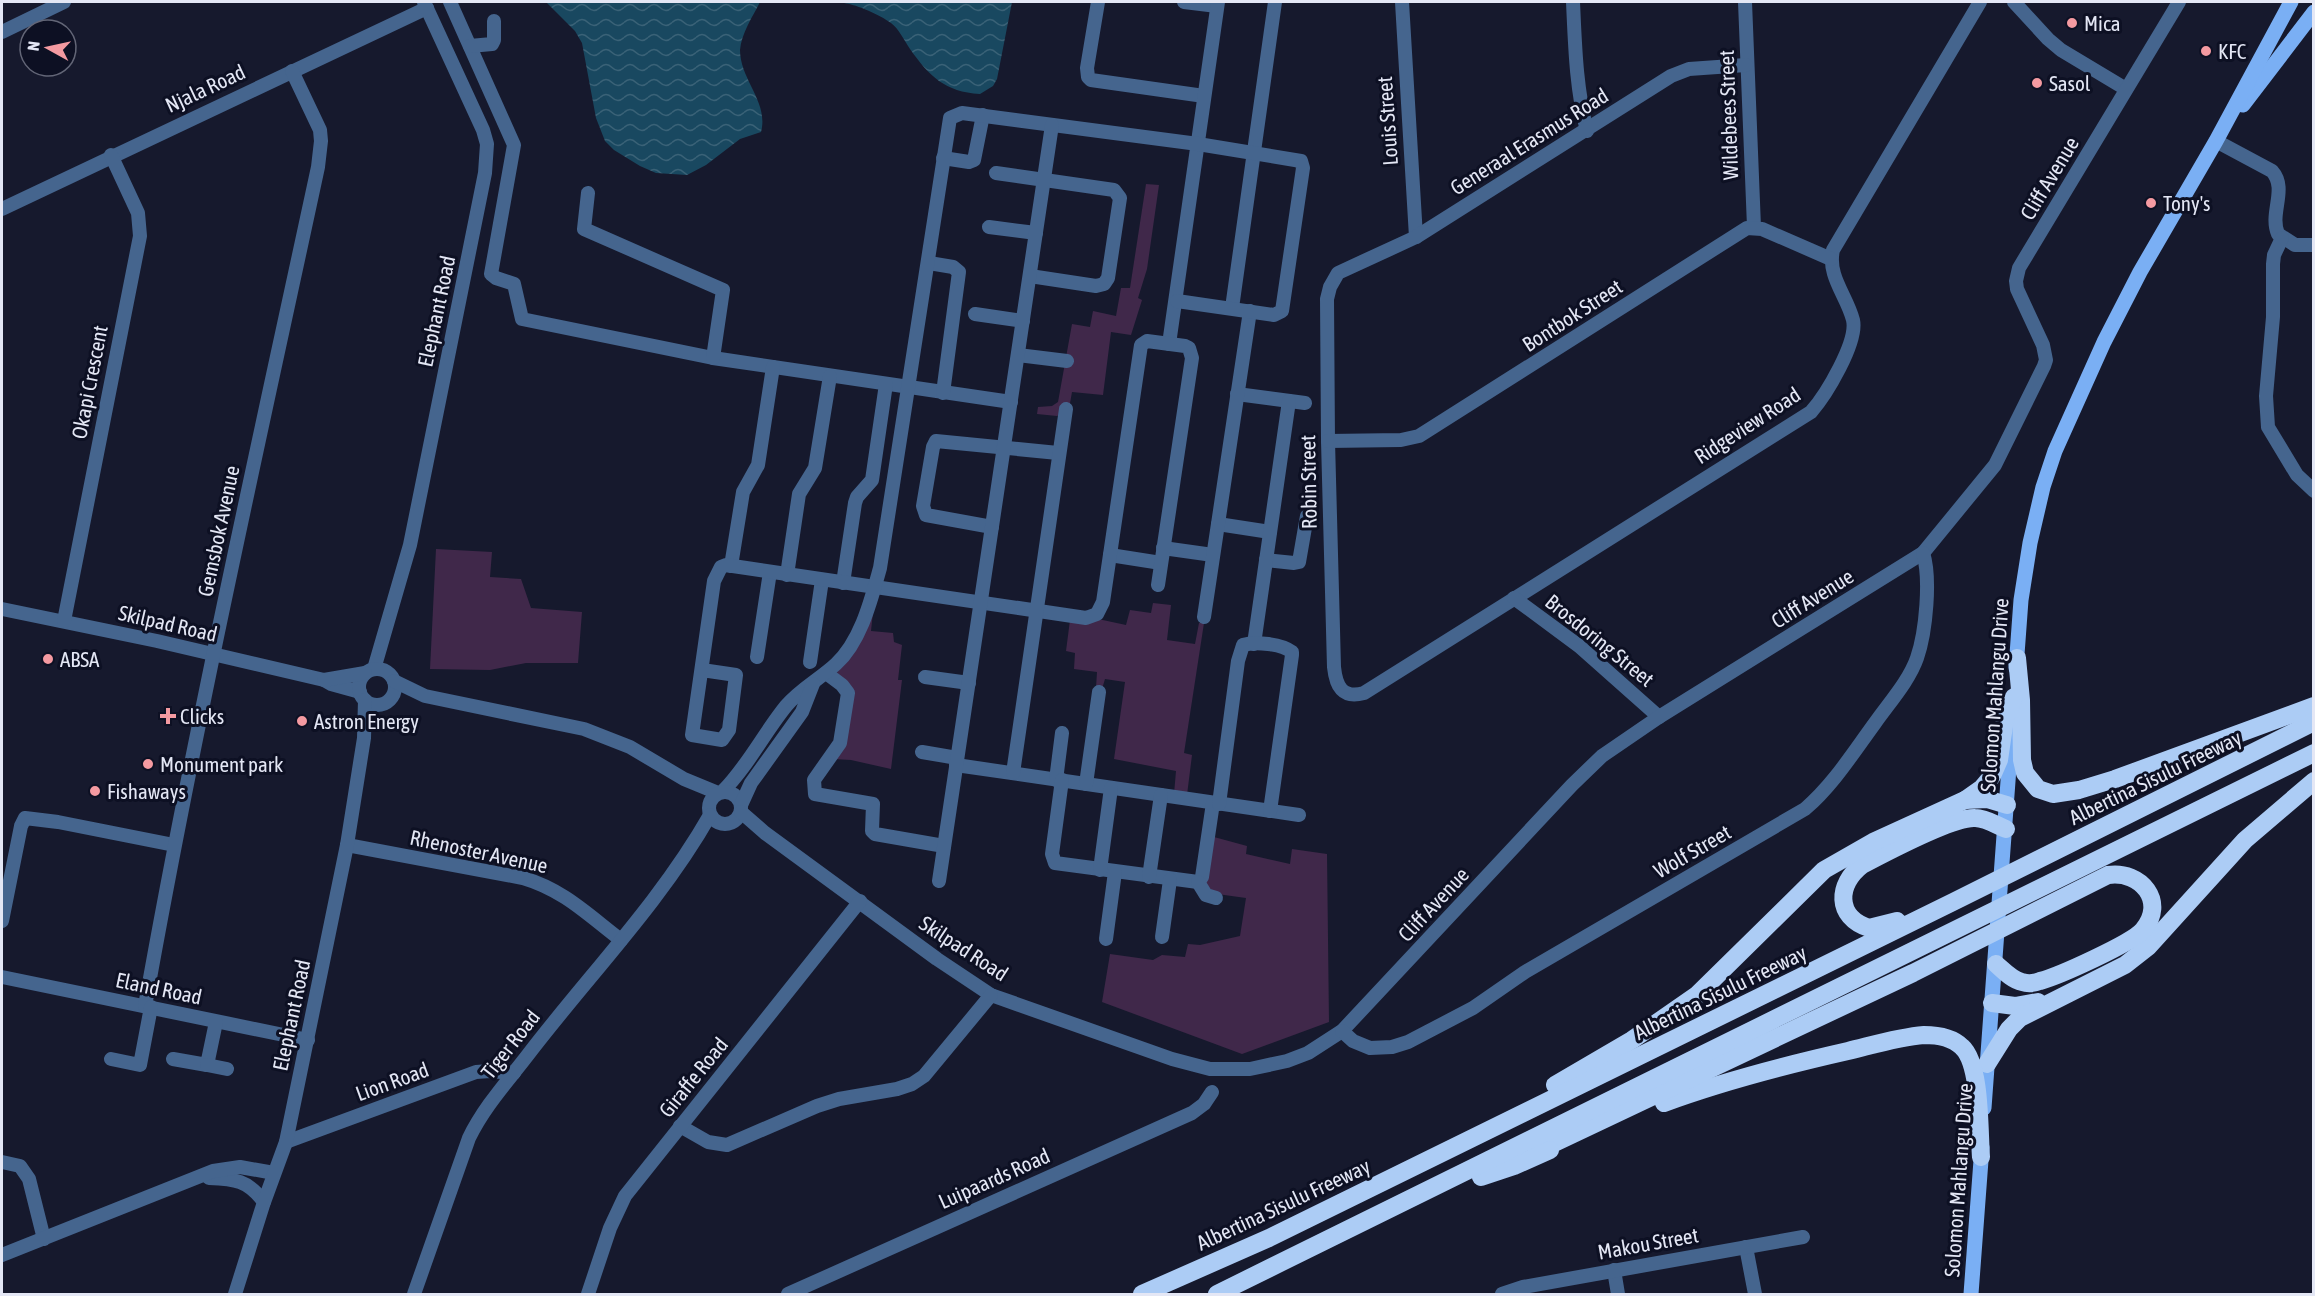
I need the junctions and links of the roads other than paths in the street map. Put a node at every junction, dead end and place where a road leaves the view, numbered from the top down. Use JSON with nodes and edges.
{"nodes":[{"id":1,"x":64,"y":2,"type":"edge"},
{"id":2,"x":450,"y":2,"type":"edge"},
{"id":3,"x":1098,"y":2,"type":"edge"},
{"id":4,"x":1184,"y":2,"type":"edge"},
{"id":5,"x":1275,"y":2,"type":"edge"},
{"id":6,"x":1402,"y":2,"type":"edge"},
{"id":7,"x":1573,"y":2,"type":"edge"},
{"id":8,"x":1745,"y":2,"type":"edge"},
{"id":9,"x":1980,"y":2,"type":"edge"},
{"id":10,"x":2014,"y":2,"type":"edge"},
{"id":11,"x":2179,"y":2,"type":"edge"},
{"id":12,"x":2290,"y":2,"type":"edge"},
{"id":13,"x":1218,"y":4,"type":"edge"},
{"id":14,"x":425,"y":5,"type":"edge"},
{"id":15,"x":2313,"y":12,"type":"edge"},
{"id":16,"x":2,"y":16,"type":"edge"},
{"id":17,"x":494,"y":21,"type":"dead end"},
{"id":18,"x":6,"y":30,"type":"edge"},
{"id":19,"x":470,"y":46,"type":"junction"},
{"id":20,"x":1746,"y":65,"type":"junction"},
{"id":21,"x":292,"y":71,"type":"junction"},
{"id":22,"x":2126,"y":89,"type":"junction"},
{"id":23,"x":1204,"y":96,"type":"junction"},
{"id":24,"x":983,"y":116,"type":"junction"},
{"id":25,"x":1052,"y":124,"type":"junction"},
{"id":26,"x":1587,"y":131,"type":"junction"},
{"id":27,"x":2216,"y":141,"type":"junction"},
{"id":28,"x":1198,"y":144,"type":"junction"},
{"id":29,"x":1253,"y":152,"type":"junction"},
{"id":30,"x":111,"y":155,"type":"junction"},
{"id":31,"x":943,"y":158,"type":"junction"},
{"id":32,"x":996,"y":173,"type":"dead end"},
{"id":33,"x":1044,"y":180,"type":"junction"},
{"id":34,"x":588,"y":193,"type":"dead end"},
{"id":35,"x":2,"y":209,"type":"edge"},
{"id":36,"x":990,"y":227,"type":"dead end"},
{"id":37,"x":1754,"y":227,"type":"junction"},
{"id":38,"x":1036,"y":233,"type":"junction"},
{"id":39,"x":1416,"y":237,"type":"junction"},
{"id":40,"x":2282,"y":238,"type":"junction"},
{"id":41,"x":2313,"y":245,"type":"edge"},
{"id":42,"x":1831,"y":259,"type":"junction"},
{"id":43,"x":929,"y":263,"type":"junction"},
{"id":44,"x":1338,"y":273,"type":"joint"},
{"id":45,"x":1029,"y":276,"type":"junction"},
{"id":46,"x":1177,"y":301,"type":"junction"},
{"id":47,"x":1232,"y":309,"type":"junction"},
{"id":48,"x":1250,"y":311,"type":"junction"},
{"id":49,"x":975,"y":315,"type":"dead end"},
{"id":50,"x":1023,"y":321,"type":"junction"},
{"id":51,"x":1169,"y":344,"type":"junction"},
{"id":52,"x":1018,"y":355,"type":"junction"},
{"id":53,"x":713,"y":358,"type":"junction"},
{"id":54,"x":1067,"y":361,"type":"dead end"},
{"id":55,"x":773,"y":367,"type":"junction"},
{"id":56,"x":830,"y":376,"type":"junction"},
{"id":57,"x":886,"y":384,"type":"junction"},
{"id":58,"x":908,"y":387,"type":"junction"},
{"id":59,"x":943,"y":393,"type":"junction"},
{"id":60,"x":1237,"y":394,"type":"junction"},
{"id":61,"x":1289,"y":400,"type":"junction"},
{"id":62,"x":1011,"y":402,"type":"junction"},
{"id":63,"x":1305,"y":403,"type":"dead end"},
{"id":64,"x":1066,"y":409,"type":"dead end"},
{"id":65,"x":1328,"y":441,"type":"junction"},
{"id":66,"x":1004,"y":448,"type":"junction"},
{"id":67,"x":1058,"y":453,"type":"junction"},
{"id":68,"x":2313,"y":491,"type":"edge"},
{"id":69,"x":1307,"y":516,"type":"dead end"},
{"id":70,"x":1218,"y":524,"type":"junction"},
{"id":71,"x":992,"y":527,"type":"junction"},
{"id":72,"x":1270,"y":532,"type":"junction"},
{"id":73,"x":1163,"y":548,"type":"junction"},
{"id":74,"x":1923,"y":553,"type":"junction"},
{"id":75,"x":1110,"y":555,"type":"junction"},
{"id":76,"x":1214,"y":555,"type":"junction"},
{"id":77,"x":1266,"y":560,"type":"junction"},
{"id":78,"x":1161,"y":563,"type":"junction"},
{"id":79,"x":732,"y":566,"type":"junction"},
{"id":80,"x":770,"y":572,"type":"junction"},
{"id":81,"x":787,"y":575,"type":"junction"},
{"id":82,"x":822,"y":580,"type":"junction"},
{"id":83,"x":843,"y":583,"type":"junction"},
{"id":84,"x":1158,"y":585,"type":"dead end"},
{"id":85,"x":874,"y":588,"type":"junction"},
{"id":86,"x":1514,"y":598,"type":"junction"},
{"id":87,"x":981,"y":603,"type":"junction"},
{"id":88,"x":2,"y":609,"type":"edge"},
{"id":89,"x":1035,"y":610,"type":"junction"},
{"id":90,"x":1204,"y":617,"type":"dead end"},
{"id":91,"x":64,"y":621,"type":"junction"},
{"id":92,"x":1254,"y":644,"type":"junction"},
{"id":93,"x":213,"y":655,"type":"junction"},
{"id":94,"x":757,"y":657,"type":"dead end"},
{"id":95,"x":2017,"y":658,"type":"junction"},
{"id":96,"x":810,"y":662,"type":"dead end"},
{"id":97,"x":702,"y":670,"type":"junction"},
{"id":98,"x":380,"y":673,"type":"junction"},
{"id":99,"x":826,"y":673,"type":"junction"},
{"id":100,"x":925,"y":677,"type":"dead end"},
{"id":101,"x":324,"y":680,"type":"junction"},
{"id":102,"x":969,"y":683,"type":"junction"},
{"id":103,"x":813,"y":684,"type":"junction"},
{"id":104,"x":1099,"y":692,"type":"dead end"},
{"id":105,"x":1342,"y":692,"type":"joint"},
{"id":106,"x":362,"y":696,"type":"junction"},
{"id":107,"x":425,"y":696,"type":"junction"},
{"id":108,"x":2014,"y":697,"type":"junction"},
{"id":109,"x":386,"y":702,"type":"junction"},
{"id":110,"x":2313,"y":706,"type":"edge"},
{"id":111,"x":1659,"y":717,"type":"junction"},
{"id":112,"x":2313,"y":722,"type":"edge"},
{"id":113,"x":1062,"y":733,"type":"dead end"},
{"id":114,"x":364,"y":738,"type":"junction"},
{"id":115,"x":2259,"y":750,"type":"junction"},
{"id":116,"x":922,"y":753,"type":"dead end"},
{"id":117,"x":2313,"y":753,"type":"edge"},
{"id":118,"x":957,"y":761,"type":"junction"},
{"id":119,"x":1013,"y":773,"type":"junction"},
{"id":120,"x":1059,"y":780,"type":"junction"},
{"id":121,"x":2313,"y":781,"type":"edge"},
{"id":122,"x":1086,"y":784,"type":"junction"},
{"id":123,"x":1111,"y":788,"type":"junction"},
{"id":124,"x":1161,"y":795,"type":"junction"},
{"id":125,"x":1965,"y":800,"type":"junction"},
{"id":126,"x":1216,"y":803,"type":"junction"},
{"id":127,"x":2007,"y":805,"type":"junction"},
{"id":128,"x":724,"y":808,"type":"junction"},
{"id":129,"x":1270,"y":811,"type":"junction"},
{"id":130,"x":1299,"y":815,"type":"dead end"},
{"id":131,"x":2005,"y":833,"type":"junction"},
{"id":132,"x":347,"y":844,"type":"junction"},
{"id":133,"x":174,"y":845,"type":"junction"},
{"id":134,"x":944,"y":846,"type":"junction"},
{"id":135,"x":1100,"y":870,"type":"junction"},
{"id":136,"x":1115,"y":872,"type":"junction"},
{"id":137,"x":1149,"y":877,"type":"junction"},
{"id":138,"x":1170,"y":880,"type":"junction"},
{"id":139,"x":939,"y":881,"type":"dead end"},
{"id":140,"x":1198,"y":882,"type":"junction"},
{"id":141,"x":1216,"y":898,"type":"dead end"},
{"id":142,"x":860,"y":901,"type":"junction"},
{"id":143,"x":2,"y":921,"type":"edge"},
{"id":144,"x":1162,"y":937,"type":"dead end"},
{"id":145,"x":1106,"y":939,"type":"dead end"},
{"id":146,"x":621,"y":940,"type":"junction"},
{"id":147,"x":1996,"y":964,"type":"junction"},
{"id":148,"x":2,"y":977,"type":"edge"},
{"id":149,"x":2077,"y":989,"type":"junction"},
{"id":150,"x":991,"y":995,"type":"junction"},
{"id":151,"x":1992,"y":1003,"type":"junction"},
{"id":152,"x":148,"y":1006,"type":"junction"},
{"id":153,"x":216,"y":1022,"type":"junction"},
{"id":154,"x":1342,"y":1031,"type":"junction"},
{"id":155,"x":308,"y":1040,"type":"junction"},
{"id":156,"x":111,"y":1059,"type":"dead end"},
{"id":157,"x":173,"y":1059,"type":"dead end"},
{"id":158,"x":1987,"y":1064,"type":"junction"},
{"id":159,"x":207,"y":1065,"type":"junction"},
{"id":160,"x":227,"y":1069,"type":"dead end"},
{"id":161,"x":1234,"y":1071,"type":"joint"},
{"id":162,"x":514,"y":1073,"type":"junction"},
{"id":163,"x":1212,"y":1092,"type":"dead end"},
{"id":164,"x":680,"y":1126,"type":"junction"},
{"id":165,"x":286,"y":1142,"type":"junction"},
{"id":166,"x":1454,"y":1147,"type":"junction"},
{"id":167,"x":1981,"y":1157,"type":"junction"},
{"id":168,"x":2,"y":1162,"type":"edge"},
{"id":169,"x":274,"y":1173,"type":"junction"},
{"id":170,"x":198,"y":1177,"type":"junction"},
{"id":171,"x":1481,"y":1177,"type":"junction"},
{"id":172,"x":264,"y":1202,"type":"junction"},
{"id":173,"x":1803,"y":1237,"type":"dead end"},
{"id":174,"x":44,"y":1239,"type":"junction"},
{"id":175,"x":1746,"y":1247,"type":"junction"},
{"id":176,"x":2,"y":1255,"type":"edge"},
{"id":177,"x":1614,"y":1270,"type":"junction"},
{"id":178,"x":1248,"y":1281,"type":"junction"},
{"id":179,"x":235,"y":1294,"type":"edge"},
{"id":180,"x":414,"y":1294,"type":"edge"},
{"id":181,"x":588,"y":1294,"type":"edge"},
{"id":182,"x":788,"y":1294,"type":"edge"},
{"id":183,"x":1142,"y":1294,"type":"edge"},
{"id":184,"x":1217,"y":1294,"type":"edge"},
{"id":185,"x":1502,"y":1294,"type":"edge"},
{"id":186,"x":1618,"y":1294,"type":"edge"},
{"id":187,"x":1755,"y":1294,"type":"edge"},
{"id":188,"x":1971,"y":1294,"type":"edge"}],
"edges":[{"from":1,"to":18,"type":"street"},
{"from":2,"to":19,"type":"street"},
{"from":3,"to":23,"type":"street"},
{"from":4,"to":13,"type":"street"},
{"from":5,"to":29,"type":"street"},
{"from":6,"to":39,"type":"street","name":"Louis Street"},
{"from":7,"to":26,"type":"street"},
{"from":8,"to":20,"type":"street","name":"Wildebees Street"},
{"from":9,"to":42,"type":"street"},
{"from":10,"to":22,"type":"street"},
{"from":11,"to":22,"type":"street","name":"Cliff Avenue"},
{"from":12,"to":27,"type":"main road","name":"Solomon Mahlangu Drive"},
{"from":13,"to":23,"type":"street"},
{"from":14,"to":21,"type":"street","name":"Njala Road"},
{"from":14,"to":98,"type":"street","name":"Elephant Road"},
{"from":15,"to":27,"type":"main road","name":"Solomon Mahlangu Drive"},
{"from":16,"to":18,"type":"street"},
{"from":17,"to":19,"type":"street"},
{"from":19,"to":53,"type":"street"},
{"from":20,"to":26,"type":"street","name":"Generaal Erasmus Road"},
{"from":20,"to":37,"type":"street","name":"Wildebees Street"},
{"from":21,"to":30,"type":"street","name":"Njala Road"},
{"from":21,"to":93,"type":"street","name":"Gemsbok Avenue"},
{"from":22,"to":74,"type":"street","name":"Cliff Avenue"},
{"from":23,"to":28,"type":"street"},
{"from":24,"to":25,"type":"street"},
{"from":24,"to":31,"type":"street"},
{"from":24,"to":31,"type":"street"},
{"from":25,"to":28,"type":"street"},
{"from":25,"to":33,"type":"street"},
{"from":26,"to":39,"type":"street","name":"Generaal Erasmus Road"},
{"from":27,"to":40,"type":"street"},
{"from":27,"to":95,"type":"main road","name":"Solomon Mahlangu Drive"},
{"from":28,"to":29,"type":"street"},
{"from":28,"to":46,"type":"street"},
{"from":29,"to":47,"type":"street"},
{"from":29,"to":48,"type":"street"},
{"from":30,"to":35,"type":"street","name":"Njala Road"},
{"from":30,"to":91,"type":"street","name":"Okapi Crescent"},
{"from":31,"to":43,"type":"street"},
{"from":32,"to":33,"type":"street"},
{"from":33,"to":38,"type":"street"},
{"from":33,"to":45,"type":"street"},
{"from":34,"to":53,"type":"street"},
{"from":36,"to":38,"type":"street"},
{"from":37,"to":42,"type":"street"},
{"from":37,"to":65,"type":"street","name":"Bontbok Street"},
{"from":38,"to":45,"type":"street"},
{"from":39,"to":44,"type":"street","name":"Generaal Erasmus Road"},
{"from":40,"to":41,"type":"street"},
{"from":40,"to":68,"type":"street"},
{"from":42,"to":86,"type":"street","name":"Ridgeview Road"},
{"from":43,"to":58,"type":"street"},
{"from":43,"to":59,"type":"street"},
{"from":44,"to":65,"type":"street","name":"Robin Street"},
{"from":45,"to":50,"type":"street"},
{"from":46,"to":47,"type":"street"},
{"from":46,"to":51,"type":"street"},
{"from":47,"to":48,"type":"street"},
{"from":48,"to":60,"type":"street"},
{"from":49,"to":50,"type":"street"},
{"from":50,"to":52,"type":"street"},
{"from":51,"to":73,"type":"street"},
{"from":51,"to":75,"type":"street"},
{"from":52,"to":54,"type":"street"},
{"from":52,"to":62,"type":"street"},
{"from":53,"to":55,"type":"street"},
{"from":55,"to":56,"type":"street"},
{"from":55,"to":79,"type":"street"},
{"from":56,"to":57,"type":"street"},
{"from":56,"to":81,"type":"street"},
{"from":57,"to":58,"type":"street"},
{"from":57,"to":83,"type":"street"},
{"from":58,"to":59,"type":"street"},
{"from":58,"to":85,"type":"street"},
{"from":59,"to":62,"type":"street"},
{"from":60,"to":61,"type":"street"},
{"from":60,"to":70,"type":"street"},
{"from":61,"to":63,"type":"street"},
{"from":61,"to":72,"type":"street"},
{"from":62,"to":66,"type":"street"},
{"from":64,"to":67,"type":"street"},
{"from":65,"to":105,"type":"street","name":"Robin Street"},
{"from":66,"to":67,"type":"street"},
{"from":66,"to":71,"type":"street"},
{"from":66,"to":71,"type":"street"},
{"from":67,"to":89,"type":"street"},
{"from":69,"to":77,"type":"street"},
{"from":70,"to":72,"type":"street"},
{"from":70,"to":76,"type":"street"},
{"from":71,"to":87,"type":"street"},
{"from":72,"to":77,"type":"street"},
{"from":73,"to":76,"type":"street"},
{"from":73,"to":78,"type":"street"},
{"from":74,"to":111,"type":"street","name":"Cliff Avenue"},
{"from":74,"to":154,"type":"street","name":"Wolf Street"},
{"from":75,"to":78,"type":"street"},
{"from":75,"to":89,"type":"street"},
{"from":76,"to":90,"type":"street"},
{"from":77,"to":92,"type":"street"},
{"from":78,"to":84,"type":"street"},
{"from":79,"to":80,"type":"street"},
{"from":79,"to":97,"type":"street"},
{"from":80,"to":81,"type":"street"},
{"from":80,"to":94,"type":"street"},
{"from":81,"to":82,"type":"street"},
{"from":82,"to":83,"type":"street"},
{"from":82,"to":96,"type":"street"},
{"from":83,"to":85,"type":"street"},
{"from":85,"to":87,"type":"street"},
{"from":85,"to":99,"type":"street"},
{"from":86,"to":105,"type":"street","name":"Ridgeview Road"},
{"from":86,"to":111,"type":"street","name":"Brosdoring Street"},
{"from":87,"to":89,"type":"street"},
{"from":87,"to":102,"type":"street"},
{"from":88,"to":91,"type":"street","name":"Skilpad Road"},
{"from":89,"to":119,"type":"street"},
{"from":91,"to":93,"type":"street","name":"Skilpad Road"},
{"from":92,"to":126,"type":"street"},
{"from":92,"to":129,"type":"street"},
{"from":93,"to":101,"type":"street","name":"Skilpad Road"},
{"from":93,"to":133,"type":"street","name":"Gemsbok Avenue"},
{"from":95,"to":108,"type":"main road","name":"Solomon Mahlangu Drive"},
{"from":95,"to":110,"type":"highway"},
{"from":97,"to":97,"type":"street"},
{"from":98,"to":101,"type":"street","name":"Skilpad Road"},
{"from":98,"to":106,"type":"street"},
{"from":98,"to":107,"type":"street","name":"Skilpad Road"},
{"from":98,"to":109,"type":"street"},
{"from":99,"to":103,"type":"street"},
{"from":99,"to":134,"type":"street"},
{"from":100,"to":102,"type":"street"},
{"from":101,"to":106,"type":"street","name":"Skilpad Road"},
{"from":102,"to":118,"type":"street"},
{"from":103,"to":128,"type":"street"},
{"from":103,"to":128,"type":"street"},
{"from":104,"to":122,"type":"street"},
{"from":106,"to":109,"type":"street"},
{"from":106,"to":114,"type":"street","name":"Elephant Road"},
{"from":107,"to":109,"type":"street","name":"Skilpad Road"},
{"from":107,"to":128,"type":"street","name":"Skilpad Road"},
{"from":108,"to":125,"type":"highway"},
{"from":108,"to":127,"type":"main road","name":"Solomon Mahlangu Drive"},
{"from":109,"to":114,"type":"street","name":"Elephant Road"},
{"from":111,"to":154,"type":"street","name":"Cliff Avenue"},
{"from":112,"to":115,"type":"highway","name":"Albertina Sisulu Freeway"},
{"from":113,"to":120,"type":"street"},
{"from":114,"to":132,"type":"street","name":"Elephant Road"},
{"from":115,"to":131,"type":"highway"},
{"from":115,"to":166,"type":"highway","name":"Albertina Sisulu Freeway"},
{"from":116,"to":118,"type":"street"},
{"from":117,"to":178,"type":"highway"},
{"from":118,"to":119,"type":"street"},
{"from":118,"to":134,"type":"street"},
{"from":119,"to":120,"type":"street"},
{"from":120,"to":122,"type":"street"},
{"from":120,"to":135,"type":"street"},
{"from":121,"to":149,"type":"highway"},
{"from":122,"to":123,"type":"street"},
{"from":123,"to":124,"type":"street"},
{"from":123,"to":135,"type":"street"},
{"from":124,"to":126,"type":"street"},
{"from":124,"to":137,"type":"street"},
{"from":125,"to":127,"type":"highway"},
{"from":125,"to":166,"type":"highway"},
{"from":126,"to":129,"type":"street"},
{"from":126,"to":140,"type":"street"},
{"from":127,"to":131,"type":"main road","name":"Solomon Mahlangu Drive"},
{"from":128,"to":142,"type":"street","name":"Skilpad Road"},
{"from":128,"to":146,"type":"street","name":"Tiger Road"},
{"from":129,"to":130,"type":"street"},
{"from":131,"to":147,"type":"main road","name":"Solomon Mahlangu Drive"},
{"from":132,"to":146,"type":"street","name":"Rhenoster Avenue"},
{"from":132,"to":155,"type":"street","name":"Elephant Road"},
{"from":133,"to":143,"type":"street"},
{"from":133,"to":152,"type":"street","name":"Gemsbok Avenue"},
{"from":134,"to":139,"type":"street"},
{"from":135,"to":136,"type":"street"},
{"from":136,"to":137,"type":"street"},
{"from":136,"to":145,"type":"street"},
{"from":137,"to":138,"type":"street"},
{"from":138,"to":140,"type":"street"},
{"from":138,"to":144,"type":"street"},
{"from":140,"to":141,"type":"street"},
{"from":142,"to":150,"type":"street","name":"Skilpad Road"},
{"from":142,"to":164,"type":"street","name":"Giraffe Road"},
{"from":146,"to":162,"type":"street","name":"Tiger Road"},
{"from":147,"to":151,"type":"main road","name":"Solomon Mahlangu Drive"},
{"from":147,"to":171,"type":"highway"},
{"from":148,"to":152,"type":"street","name":"Eland Road"},
{"from":149,"to":151,"type":"highway"},
{"from":149,"to":158,"type":"highway"},
{"from":150,"to":161,"type":"street","name":"Skilpad Road"},
{"from":150,"to":164,"type":"street"},
{"from":151,"to":158,"type":"main road","name":"Solomon Mahlangu Drive"},
{"from":152,"to":153,"type":"street","name":"Eland Road"},
{"from":152,"to":156,"type":"street","name":"Gemsbok Avenue"},
{"from":153,"to":155,"type":"street","name":"Eland Road"},
{"from":153,"to":159,"type":"street"},
{"from":154,"to":161,"type":"street","name":"Cliff Avenue"},
{"from":155,"to":165,"type":"street","name":"Elephant Road"},
{"from":157,"to":159,"type":"street"},
{"from":158,"to":167,"type":"main road","name":"Solomon Mahlangu Drive"},
{"from":159,"to":160,"type":"street"},
{"from":162,"to":165,"type":"street","name":"Lion Road"},
{"from":162,"to":180,"type":"street","name":"Tiger Road"},
{"from":163,"to":182,"type":"street","name":"Luipaards Road"},
{"from":164,"to":181,"type":"street","name":"Giraffe Road"},
{"from":165,"to":169,"type":"street","name":"Elephant Road"},
{"from":166,"to":183,"type":"highway","name":"Albertina Sisulu Freeway"},
{"from":167,"to":171,"type":"highway"},
{"from":167,"to":188,"type":"main road","name":"Solomon Mahlangu Drive"},
{"from":168,"to":174,"type":"street"},
{"from":169,"to":170,"type":"street"},
{"from":169,"to":172,"type":"street","name":"Elephant Road"},
{"from":170,"to":172,"type":"street"},
{"from":170,"to":174,"type":"street"},
{"from":171,"to":178,"type":"highway"},
{"from":172,"to":179,"type":"street","name":"Elephant Road"},
{"from":173,"to":175,"type":"street","name":"Makou Street"},
{"from":174,"to":176,"type":"street"},
{"from":175,"to":177,"type":"street","name":"Makou Street"},
{"from":175,"to":187,"type":"street"},
{"from":177,"to":185,"type":"street","name":"Makou Street"},
{"from":177,"to":186,"type":"street"},
{"from":178,"to":184,"type":"highway"}]}
